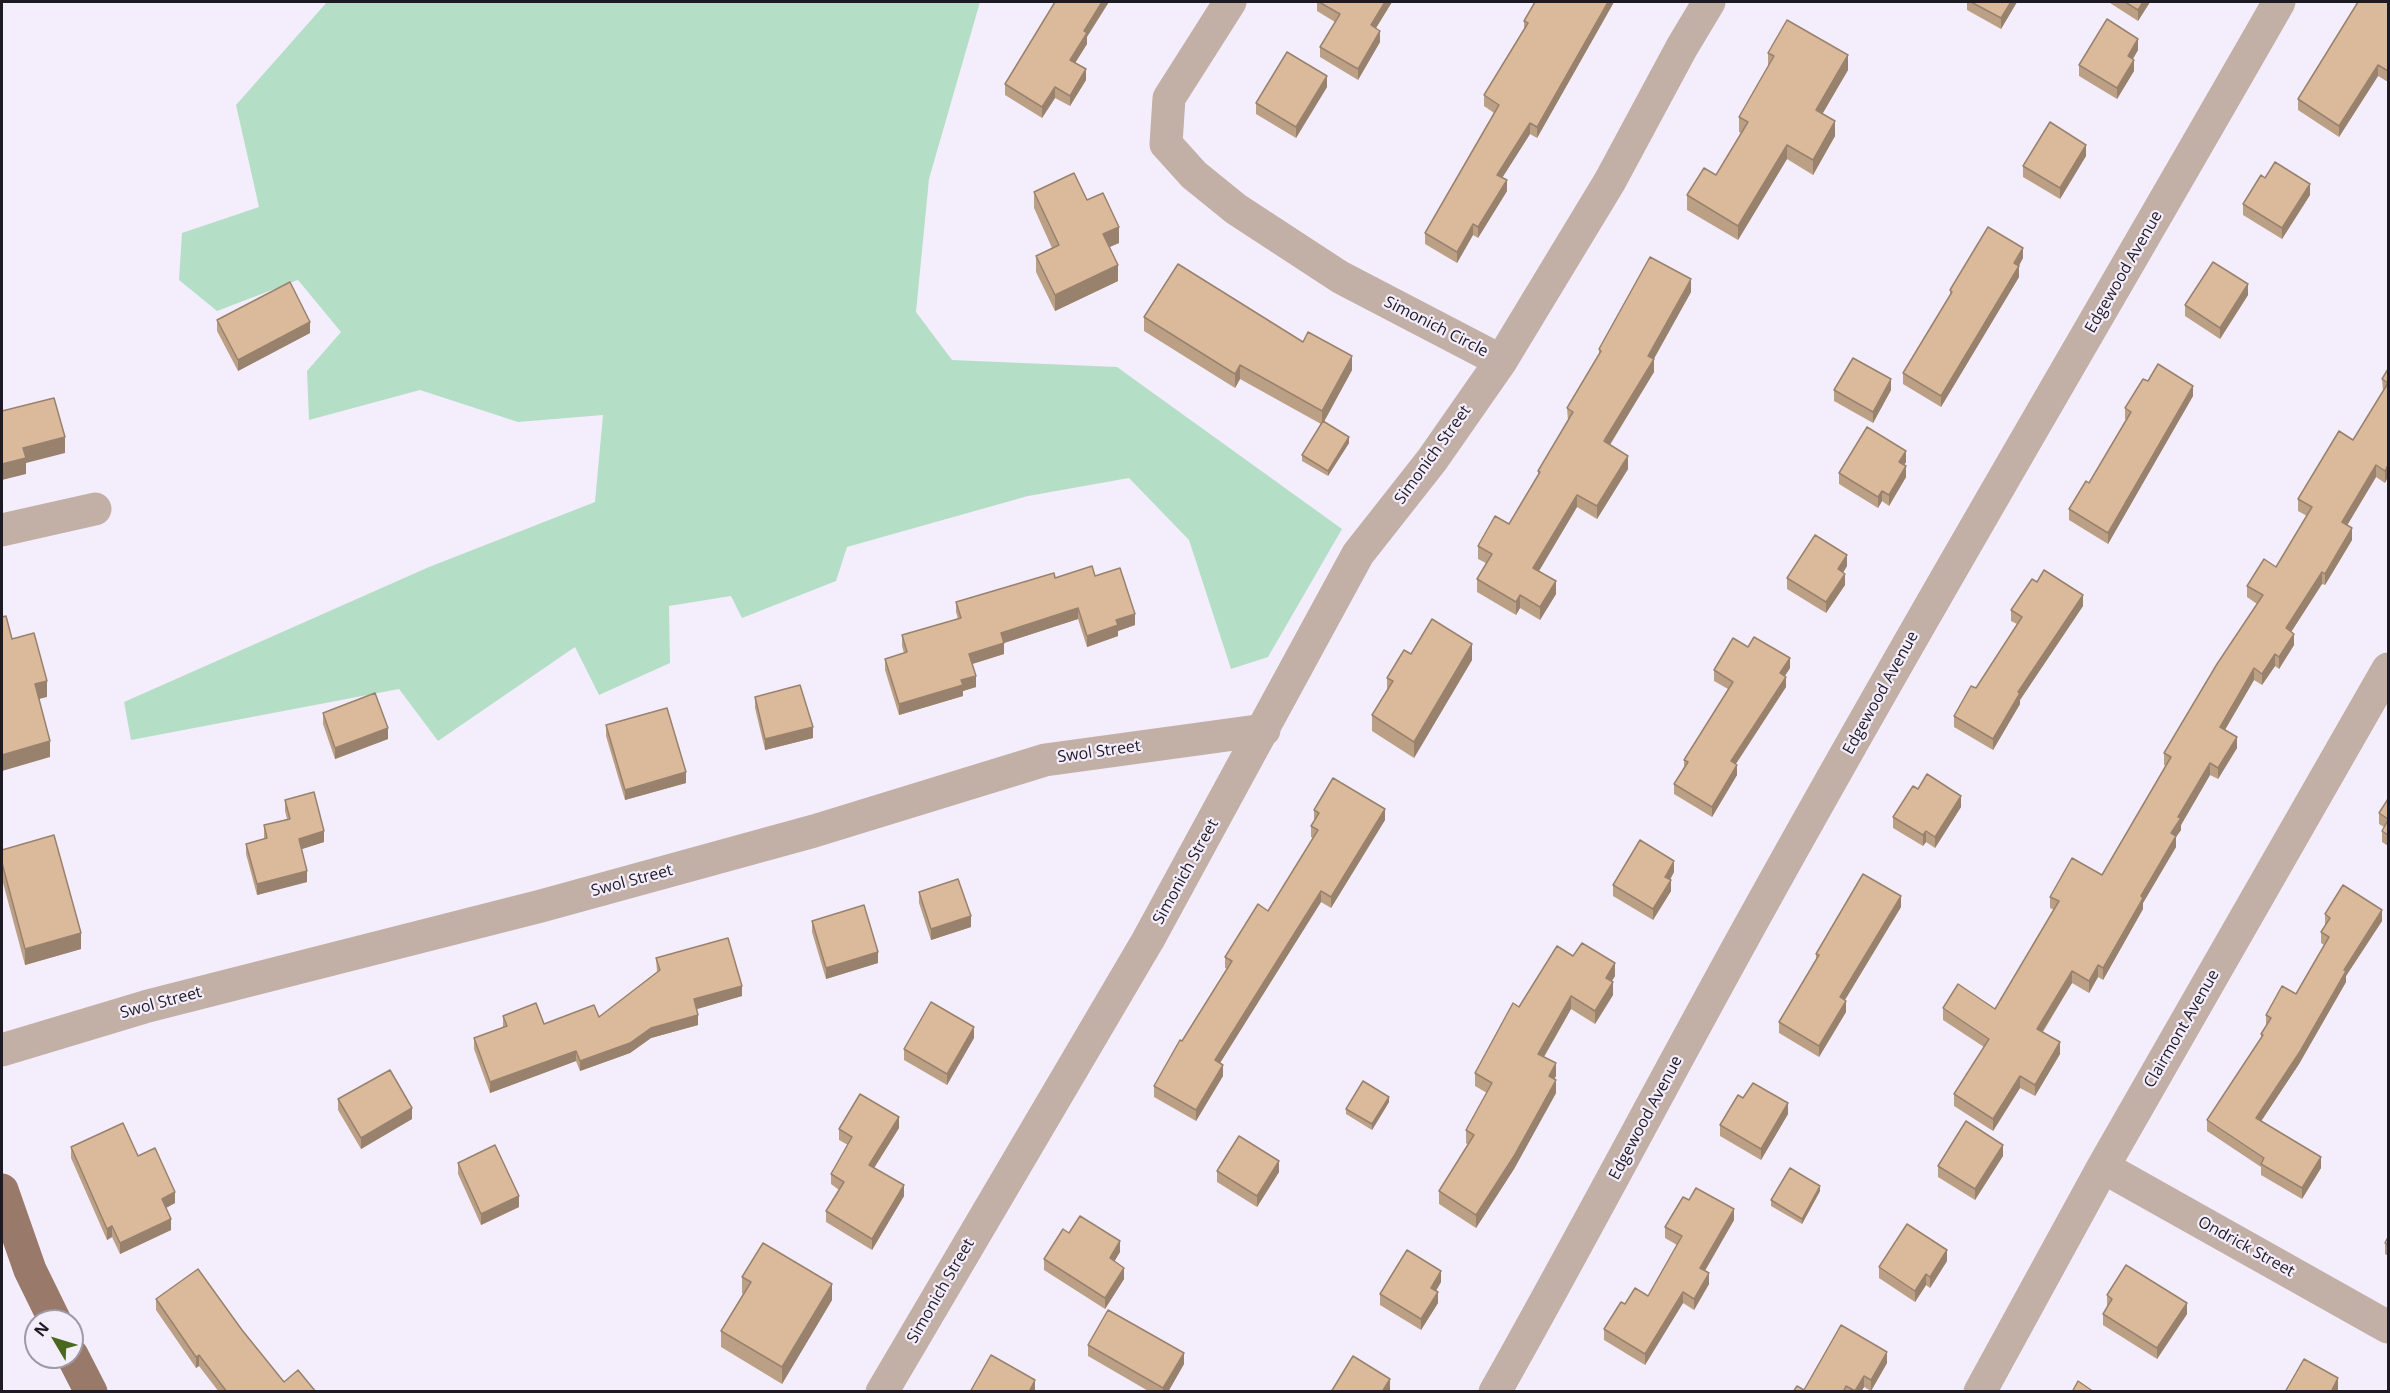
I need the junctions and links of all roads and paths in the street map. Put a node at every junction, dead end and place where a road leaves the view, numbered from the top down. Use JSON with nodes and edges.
{"nodes":[{"id":1,"x":1230,"y":2,"type":"edge"},
{"id":2,"x":1709,"y":2,"type":"edge"},
{"id":3,"x":2279,"y":2,"type":"edge"},
{"id":4,"x":1501,"y":361,"type":"junction"},
{"id":5,"x":95,"y":509,"type":"dead end"},
{"id":6,"x":2,"y":530,"type":"edge"},
{"id":7,"x":2388,"y":669,"type":"edge"},
{"id":8,"x":1264,"y":730,"type":"junction"},
{"id":9,"x":2,"y":1050,"type":"edge"},
{"id":10,"x":2103,"y":1167,"type":"junction"},
{"id":11,"x":2,"y":1190,"type":"edge"},
{"id":12,"x":49,"y":1309,"type":"edge"},
{"id":13,"x":2388,"y":1327,"type":"edge"},
{"id":14,"x":79,"y":1369,"type":"edge"},
{"id":15,"x":91,"y":1392,"type":"edge"},
{"id":16,"x":882,"y":1392,"type":"edge"},
{"id":17,"x":1495,"y":1392,"type":"edge"},
{"id":18,"x":1980,"y":1392,"type":"edge"}],
"edges":[{"from":1,"to":4,"type":"street","name":"Simonich Circle"},
{"from":2,"to":4,"type":"street","name":"Simonich Circle"},
{"from":3,"to":17,"type":"street","name":"Edgewood Avenue"},
{"from":4,"to":8,"type":"street","name":"Simonich Street"},
{"from":5,"to":6,"type":"street"},
{"from":7,"to":10,"type":"street","name":"Clairmont Avenue"},
{"from":8,"to":9,"type":"street","name":"Swol Street"},
{"from":8,"to":16,"type":"street","name":"Simonich Street"},
{"from":10,"to":13,"type":"street","name":"Ondrick Street"},
{"from":10,"to":18,"type":"street","name":"Clairmont Avenue"},
{"from":11,"to":12,"type":"main road"},
{"from":14,"to":15,"type":"main road"}]}
